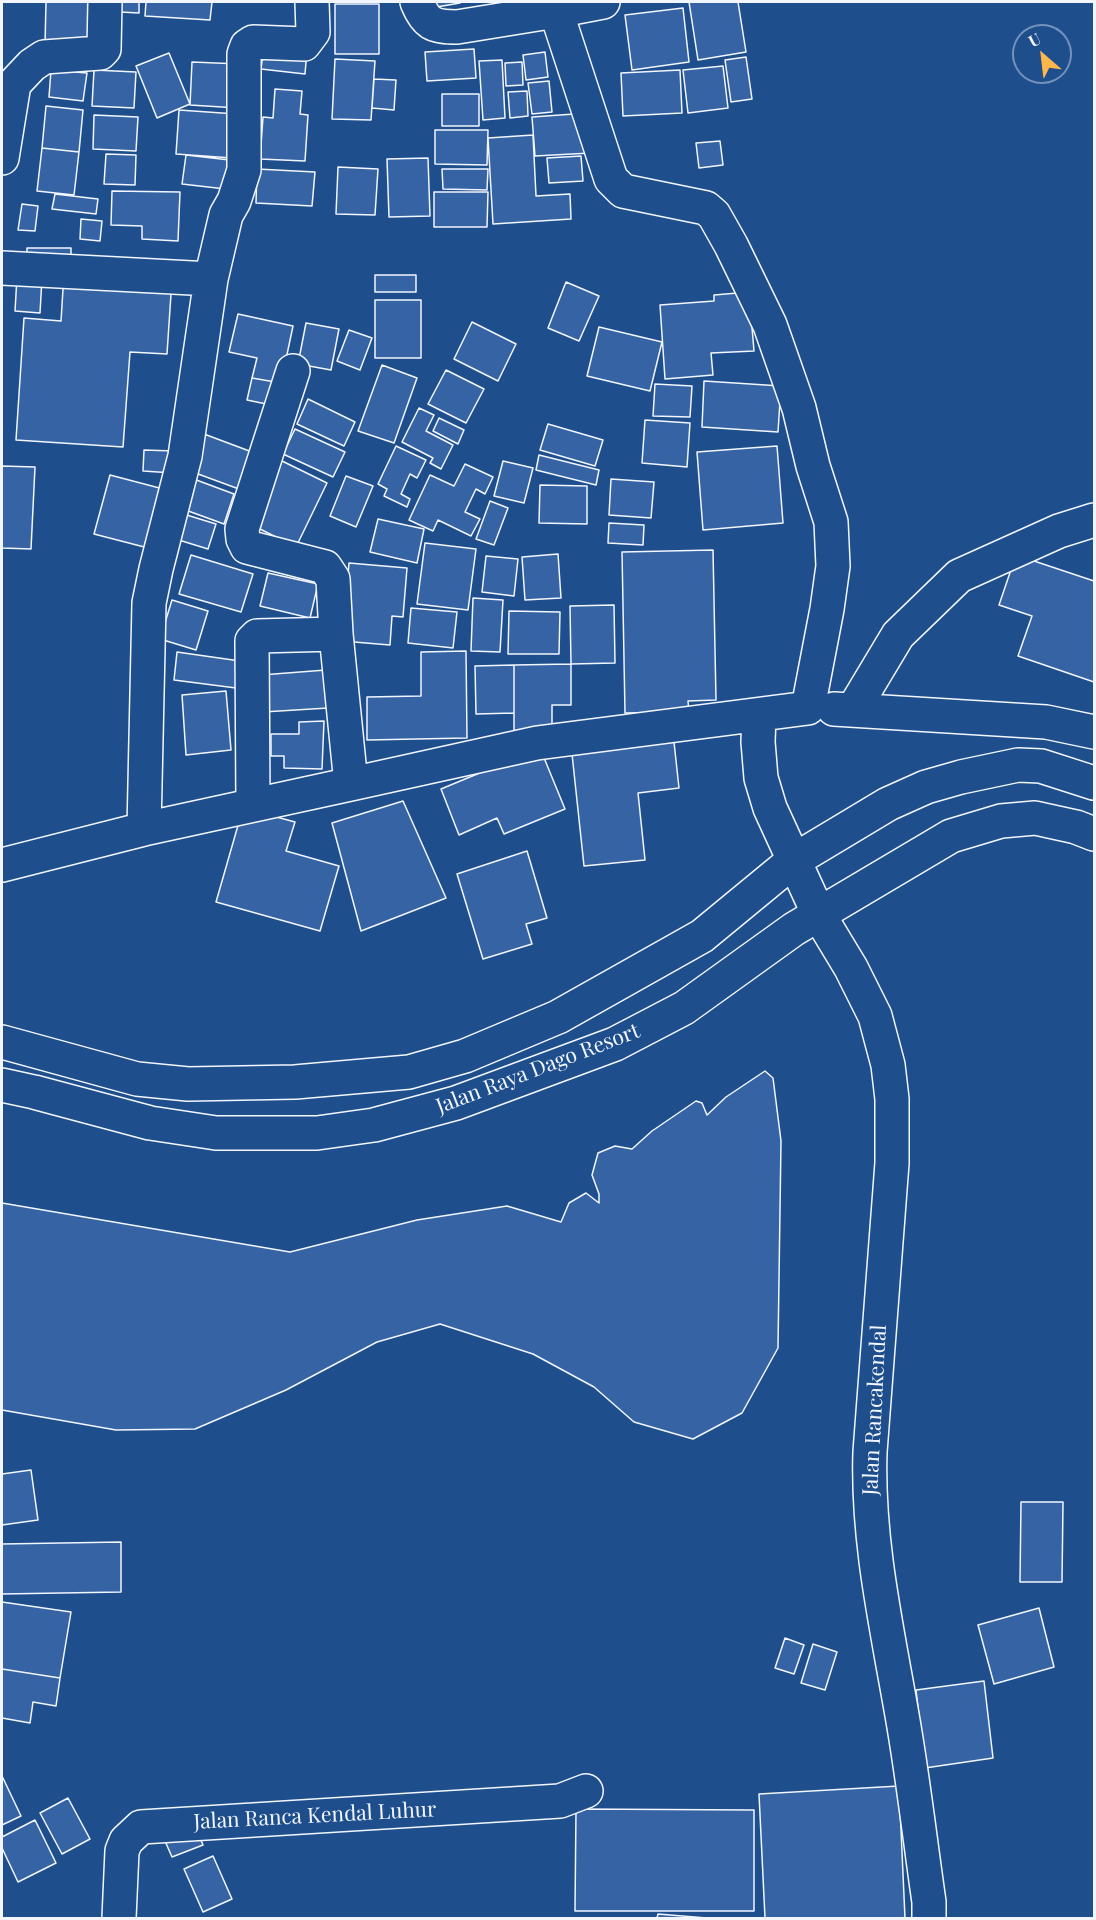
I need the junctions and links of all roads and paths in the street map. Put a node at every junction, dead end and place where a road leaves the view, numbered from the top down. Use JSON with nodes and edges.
{"nodes":[{"id":1,"x":105,"y":2,"type":"edge"},
{"id":2,"x":312,"y":2,"type":"edge"},
{"id":3,"x":417,"y":2,"type":"edge"},
{"id":4,"x":603,"y":2,"type":"edge"},
{"id":5,"x":556,"y":11,"type":"junction"},
{"id":6,"x":2,"y":158,"type":"edge"},
{"id":7,"x":2,"y":268,"type":"edge"},
{"id":8,"x":211,"y":279,"type":"junction"},
{"id":9,"x":293,"y":371,"type":"dead end"},
{"id":10,"x":1095,"y":520,"type":"edge"},
{"id":11,"x":336,"y":634,"type":"junction"},
{"id":12,"x":808,"y":708,"type":"junction"},
{"id":13,"x":853,"y":710,"type":"junction"},
{"id":14,"x":759,"y":715,"type":"junction"},
{"id":15,"x":1095,"y":732,"type":"edge"},
{"id":16,"x":1095,"y":783,"type":"edge"},
{"id":17,"x":351,"y":784,"type":"junction"},
{"id":18,"x":254,"y":805,"type":"junction"},
{"id":19,"x":144,"y":830,"type":"junction"},
{"id":20,"x":1095,"y":834,"type":"edge"},
{"id":21,"x":793,"y":861,"type":"junction"},
{"id":22,"x":2,"y":865,"type":"edge"},
{"id":23,"x":819,"y":915,"type":"junction"},
{"id":24,"x":2,"y":1042,"type":"edge"},
{"id":25,"x":2,"y":1085,"type":"edge"},
{"id":26,"x":586,"y":1791,"type":"dead end"},
{"id":27,"x":120,"y":1918,"type":"edge"},
{"id":28,"x":929,"y":1918,"type":"edge"}],
"edges":[{"from":1,"to":6,"type":"street"},
{"from":2,"to":8,"type":"street"},
{"from":3,"to":5,"type":"street"},
{"from":4,"to":5,"type":"street"},
{"from":5,"to":12,"type":"street"},
{"from":7,"to":8,"type":"street"},
{"from":8,"to":19,"type":"street"},
{"from":9,"to":11,"type":"street"},
{"from":10,"to":13,"type":"street"},
{"from":11,"to":17,"type":"street"},
{"from":11,"to":18,"type":"street"},
{"from":12,"to":13,"type":"street"},
{"from":12,"to":14,"type":"street"},
{"from":13,"to":15,"type":"street"},
{"from":14,"to":17,"type":"street"},
{"from":14,"to":21,"type":"street","name":"Jalan Rancakendal"},
{"from":16,"to":21,"type":"street","name":"Jalan Raya Dago Resort"},
{"from":17,"to":18,"type":"street"},
{"from":18,"to":19,"type":"street"},
{"from":19,"to":22,"type":"street"},
{"from":20,"to":23,"type":"street","name":"Jalan Raya Dago Resort"},
{"from":21,"to":23,"type":"street","name":"Jalan Rancakendal"},
{"from":21,"to":24,"type":"street","name":"Jalan Raya Dago Resort"},
{"from":23,"to":25,"type":"street","name":"Jalan Raya Dago Resort"},
{"from":23,"to":28,"type":"street","name":"Jalan Rancakendal"},
{"from":26,"to":27,"type":"street","name":"Jalan Ranca Kendal Luhur"}]}
